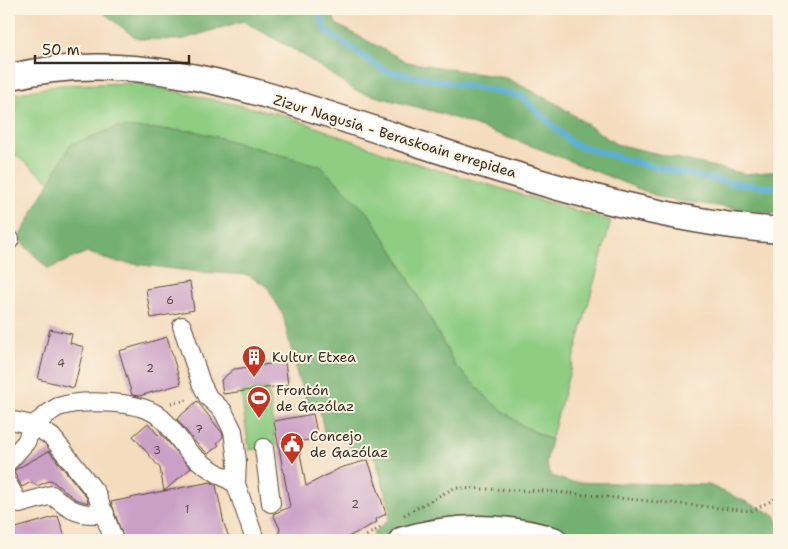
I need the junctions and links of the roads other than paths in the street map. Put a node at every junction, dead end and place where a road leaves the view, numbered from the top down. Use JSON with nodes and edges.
{"nodes":[{"id":1,"x":9,"y":77,"type":"edge"},
{"id":2,"x":779,"y":230,"type":"edge"},
{"id":3,"x":182,"y":326,"type":"dead end"},
{"id":4,"x":9,"y":420,"type":"edge"},
{"id":5,"x":34,"y":425,"type":"junction"},
{"id":6,"x":264,"y":448,"type":"dead end"},
{"id":7,"x":9,"y":460,"type":"edge"},
{"id":8,"x":236,"y":484,"type":"junction"},
{"id":9,"x":9,"y":486,"type":"edge"},
{"id":10,"x":105,"y":513,"type":"junction"},
{"id":11,"x":246,"y":513,"type":"junction"},
{"id":12,"x":397,"y":527,"type":"edge"},
{"id":13,"x":111,"y":539,"type":"edge"},
{"id":14,"x":255,"y":540,"type":"edge"},
{"id":15,"x":554,"y":540,"type":"edge"}],
"edges":[{"from":1,"to":2,"type":"street","name":"Zizur Nagusia - Beraskoain errepidea"},
{"from":3,"to":8,"type":"street"},
{"from":4,"to":5,"type":"street"},
{"from":5,"to":7,"type":"street"},
{"from":5,"to":8,"type":"street"},
{"from":5,"to":10,"type":"street"},
{"from":6,"to":11,"type":"street"},
{"from":8,"to":11,"type":"street"},
{"from":9,"to":10,"type":"street"},
{"from":10,"to":13,"type":"street"},
{"from":11,"to":14,"type":"street"},
{"from":12,"to":15,"type":"street"}]}
